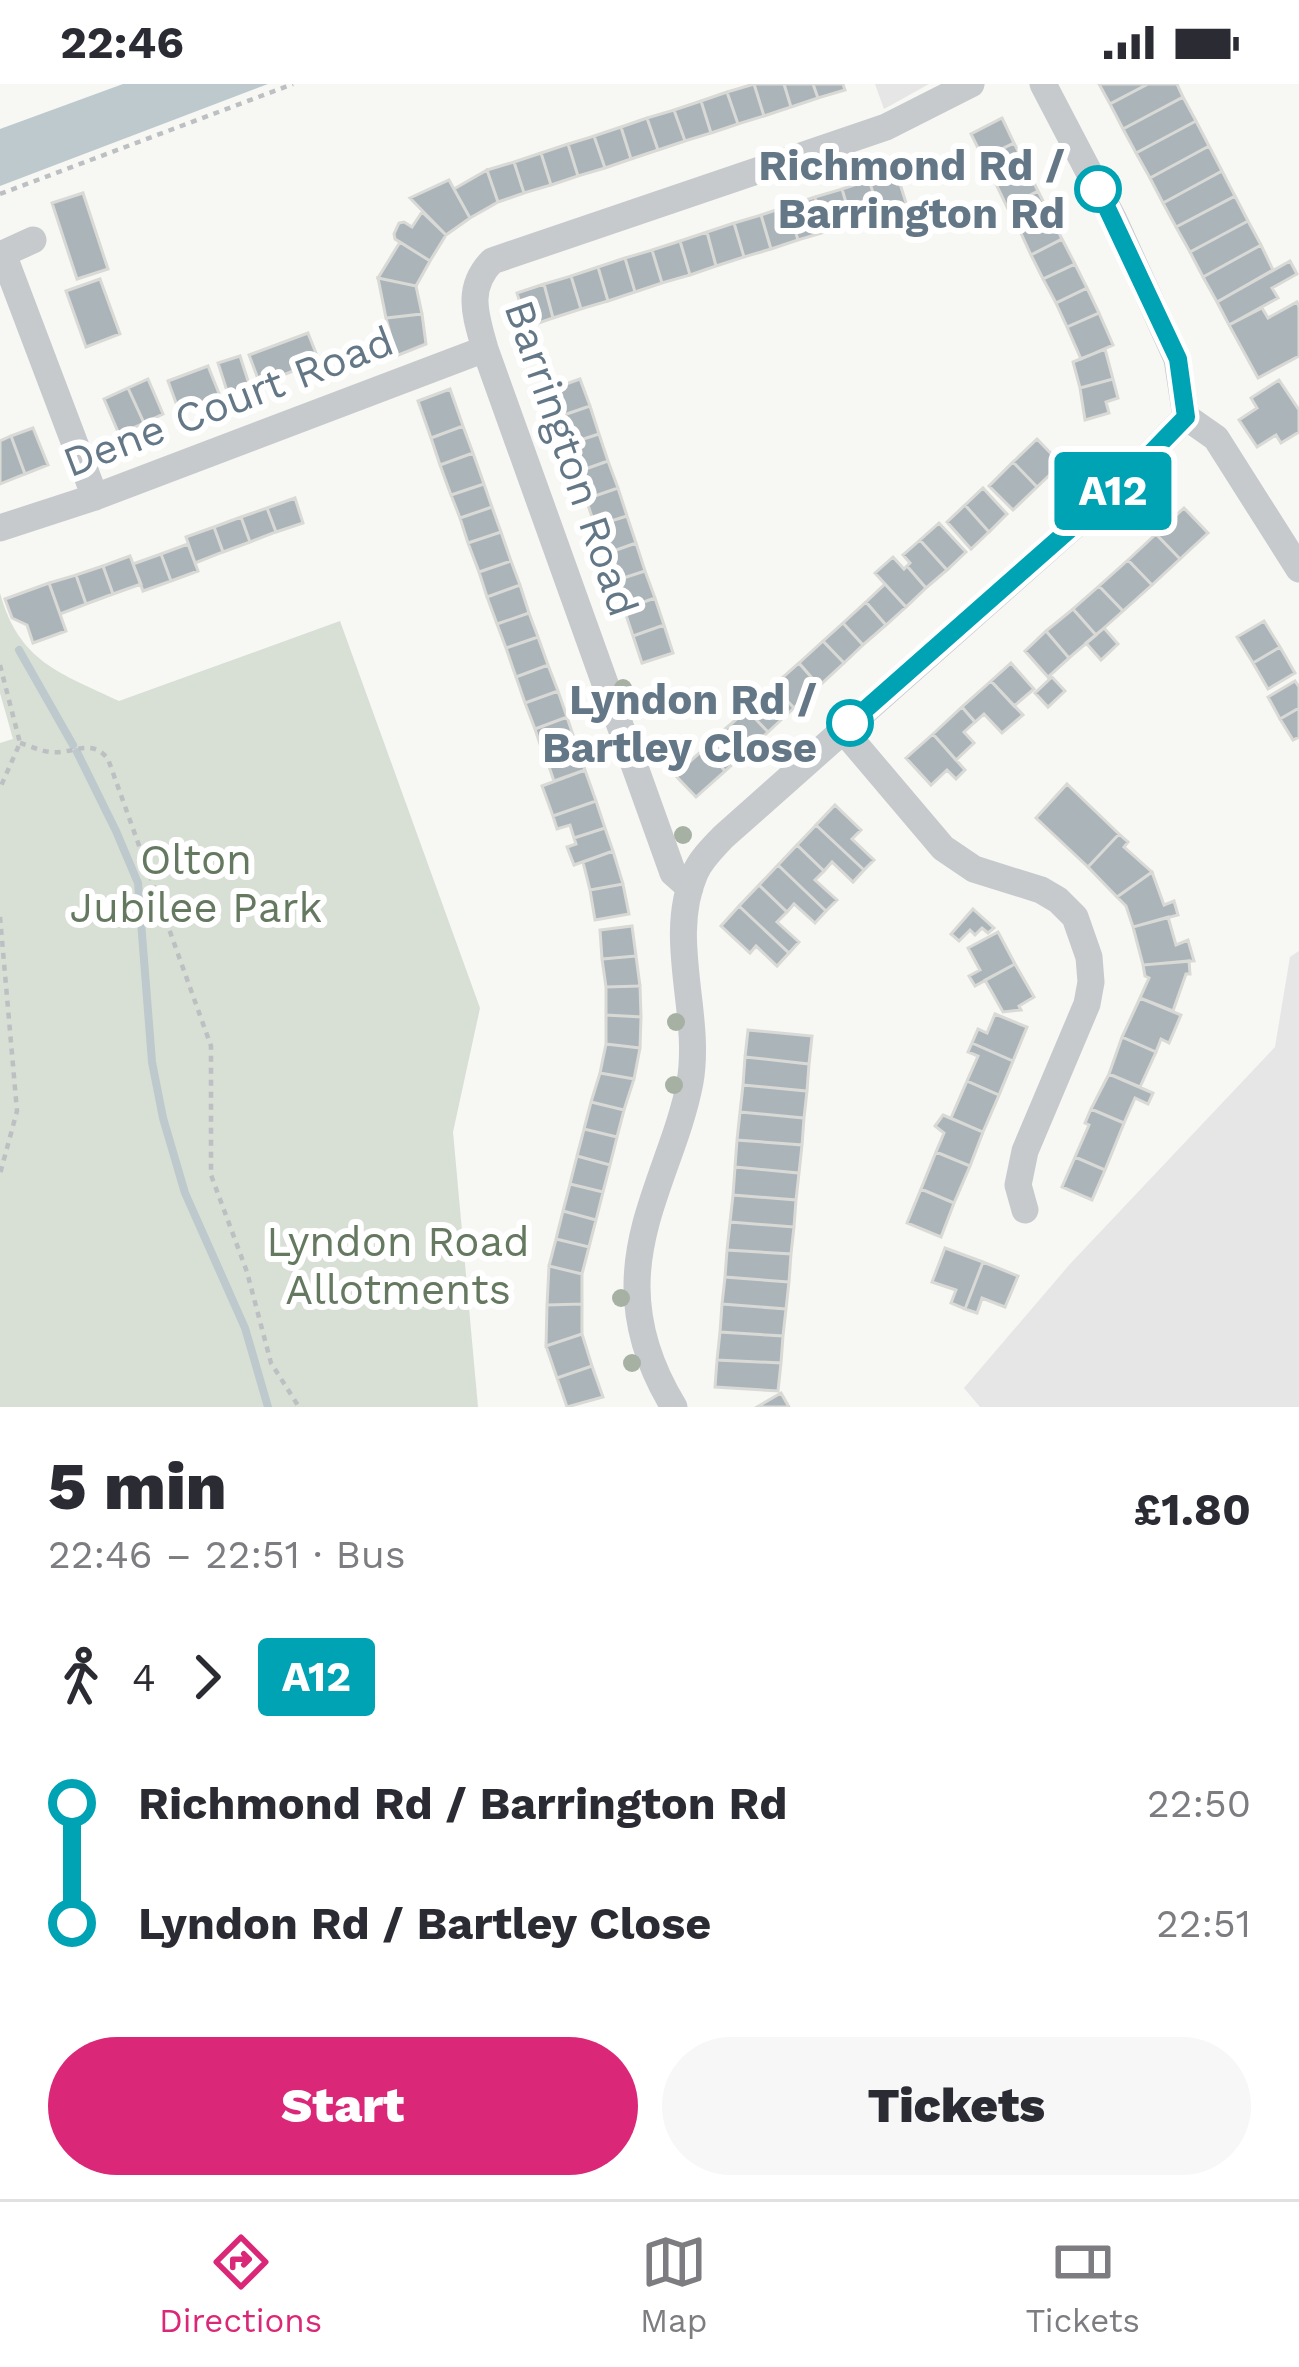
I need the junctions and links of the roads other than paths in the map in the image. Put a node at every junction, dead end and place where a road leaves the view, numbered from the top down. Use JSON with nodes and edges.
{"nodes":[{"id":1,"x":971,"y":84,"type":"edge"},
{"id":2,"x":1043,"y":84,"type":"edge"},
{"id":3,"x":33,"y":240,"type":"dead end"},
{"id":4,"x":2,"y":254,"type":"edge"},
{"id":5,"x":484,"y":350,"type":"junction"},
{"id":6,"x":1186,"y":417,"type":"junction"},
{"id":7,"x":95,"y":497,"type":"junction"},
{"id":8,"x":0,"y":529,"type":"edge"},
{"id":9,"x":1299,"y":569,"type":"edge"},
{"id":10,"x":843,"y":730,"type":"junction"},
{"id":11,"x":690,"y":888,"type":"junction"},
{"id":12,"x":1025,"y":1210,"type":"dead end"},
{"id":13,"x":674,"y":1407,"type":"edge"}],
"edges":[{"from":1,"to":5,"type":"street","name":"Barrington Road"},
{"from":2,"to":6,"type":"street"},
{"from":3,"to":4,"type":"street"},
{"from":4,"to":7,"type":"street"},
{"from":5,"to":7,"type":"street","name":"Dene Court Road"},
{"from":5,"to":11,"type":"street","name":"Barrington Road"},
{"from":6,"to":9,"type":"street"},
{"from":6,"to":10,"type":"street"},
{"from":7,"to":8,"type":"street","name":"Dene Court Road"},
{"from":10,"to":11,"type":"street"},
{"from":10,"to":12,"type":"street"},
{"from":11,"to":13,"type":"street"}]}
